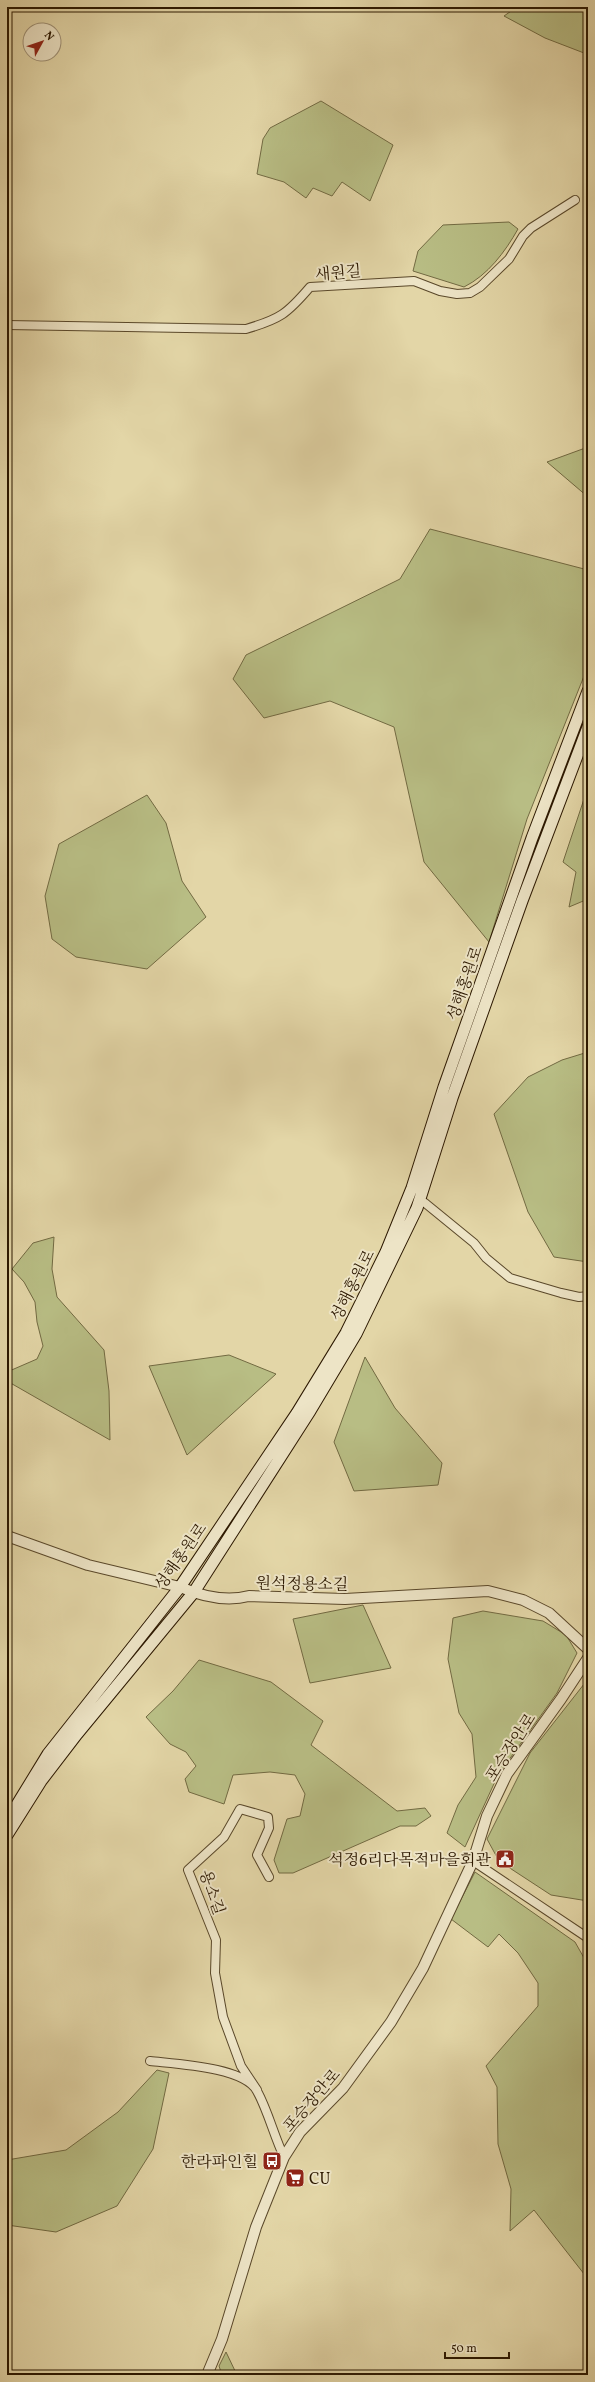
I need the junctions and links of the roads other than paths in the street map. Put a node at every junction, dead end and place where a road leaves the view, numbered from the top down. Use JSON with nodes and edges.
{"nodes":[{"id":1,"x":575,"y":200,"type":"dead end"},
{"id":2,"x":7,"y":325,"type":"edge"},
{"id":3,"x":588,"y":691,"type":"edge"},
{"id":4,"x":588,"y":727,"type":"edge"},
{"id":5,"x":424,"y":1204,"type":"dead end"},
{"id":6,"x":588,"y":1296,"type":"edge"},
{"id":7,"x":7,"y":1536,"type":"edge"},
{"id":8,"x":180,"y":1586,"type":"junction"},
{"id":9,"x":194,"y":1592,"type":"junction"},
{"id":10,"x":588,"y":1649,"type":"edge"},
{"id":11,"x":588,"y":1658,"type":"edge"},
{"id":12,"x":7,"y":1821,"type":"edge"},
{"id":13,"x":7,"y":1835,"type":"edge"},
{"id":14,"x":473,"y":1860,"type":"junction"},
{"id":15,"x":269,"y":1877,"type":"dead end"},
{"id":16,"x":588,"y":1938,"type":"edge"},
{"id":17,"x":150,"y":2061,"type":"dead end"},
{"id":18,"x":257,"y":2090,"type":"junction"},
{"id":19,"x":284,"y":2157,"type":"junction"},
{"id":20,"x":207,"y":2375,"type":"edge"}],
"edges":[{"from":1,"to":2,"type":"street","name":"새원길"},
{"from":3,"to":8,"type":"main road","name":"성해홍원로"},
{"from":4,"to":9,"type":"main road","name":"성해홍원로"},
{"from":5,"to":6,"type":"street"},
{"from":7,"to":8,"type":"street","name":"원석정용소길"},
{"from":8,"to":9,"type":"street","name":"원석정용소길"},
{"from":8,"to":12,"type":"main road","name":"성해홍원로"},
{"from":9,"to":10,"type":"street","name":"원석정용소길"},
{"from":9,"to":13,"type":"main road","name":"성해홍원로"},
{"from":11,"to":14,"type":"street","name":"포승장안로"},
{"from":14,"to":16,"type":"street"},
{"from":14,"to":19,"type":"street","name":"포승장안로"},
{"from":15,"to":18,"type":"street","name":"용소길"},
{"from":17,"to":18,"type":"street"},
{"from":18,"to":19,"type":"street","name":"용소길"},
{"from":19,"to":20,"type":"street","name":"포승장안로"}]}
